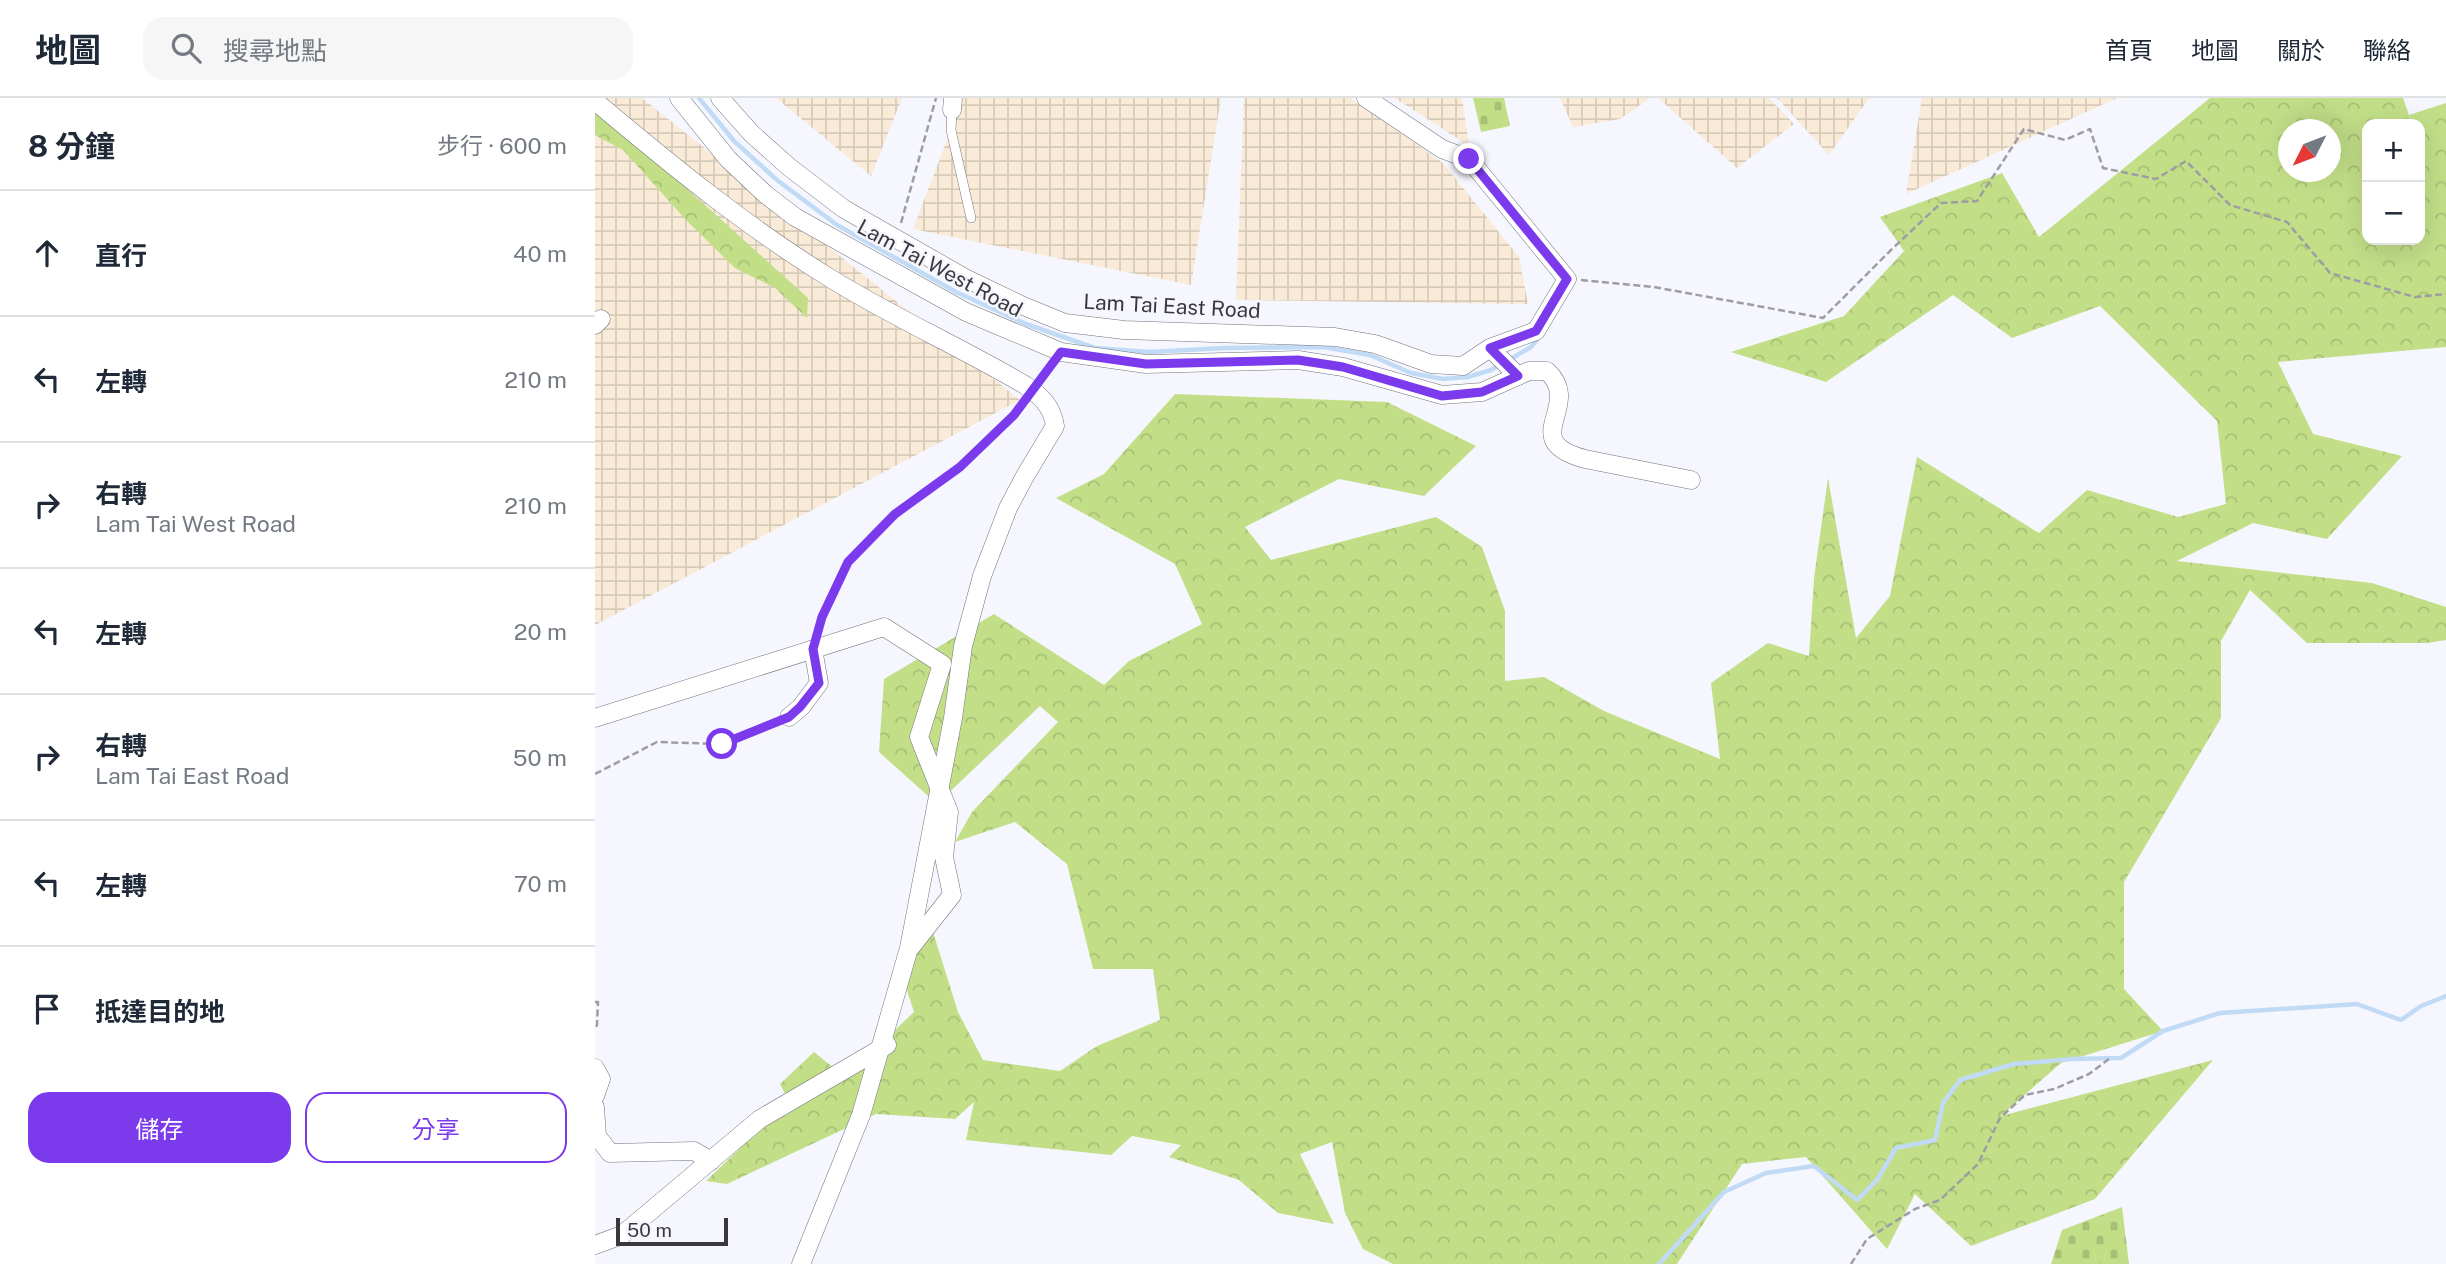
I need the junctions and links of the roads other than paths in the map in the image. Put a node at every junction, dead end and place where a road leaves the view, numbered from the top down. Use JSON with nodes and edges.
{"nodes":[{"id":1,"x":679,"y":98,"type":"edge"},
{"id":2,"x":720,"y":98,"type":"edge"},
{"id":3,"x":1366,"y":98,"type":"edge"},
{"id":4,"x":595,"y":101,"type":"edge"},
{"id":5,"x":953,"y":104,"type":"edge"},
{"id":6,"x":971,"y":218,"type":"dead end"},
{"id":7,"x":1505,"y":363,"type":"junction"},
{"id":8,"x":1691,"y":480,"type":"dead end"},
{"id":9,"x":813,"y":649,"type":"junction"},
{"id":10,"x":789,"y":717,"type":"road end"},
{"id":11,"x":595,"y":718,"type":"edge"},
{"id":12,"x":595,"y":1068,"type":"edge"},
{"id":13,"x":595,"y":1096,"type":"edge"},
{"id":14,"x":595,"y":1107,"type":"edge"},
{"id":15,"x":711,"y":1161,"type":"junction"},
{"id":16,"x":595,"y":1245,"type":"edge"},
{"id":17,"x":800,"y":1264,"type":"edge"}],
"edges":[{"from":1,"to":7,"type":"street","name":"Lam Tai West Road"},
{"from":2,"to":7,"type":"street","name":"Lam Tai East Road"},
{"from":3,"to":7,"type":"street","name":"Lam Tai East Road"},
{"from":4,"to":17,"type":"street"},
{"from":5,"to":6,"type":"lane"},
{"from":7,"to":8,"type":"street"},
{"from":9,"to":10,"type":"street"},
{"from":9,"to":11,"type":"street"},
{"from":9,"to":15,"type":"street"},
{"from":12,"to":13,"type":"street"},
{"from":14,"to":15,"type":"street"},
{"from":15,"to":16,"type":"street"}]}
